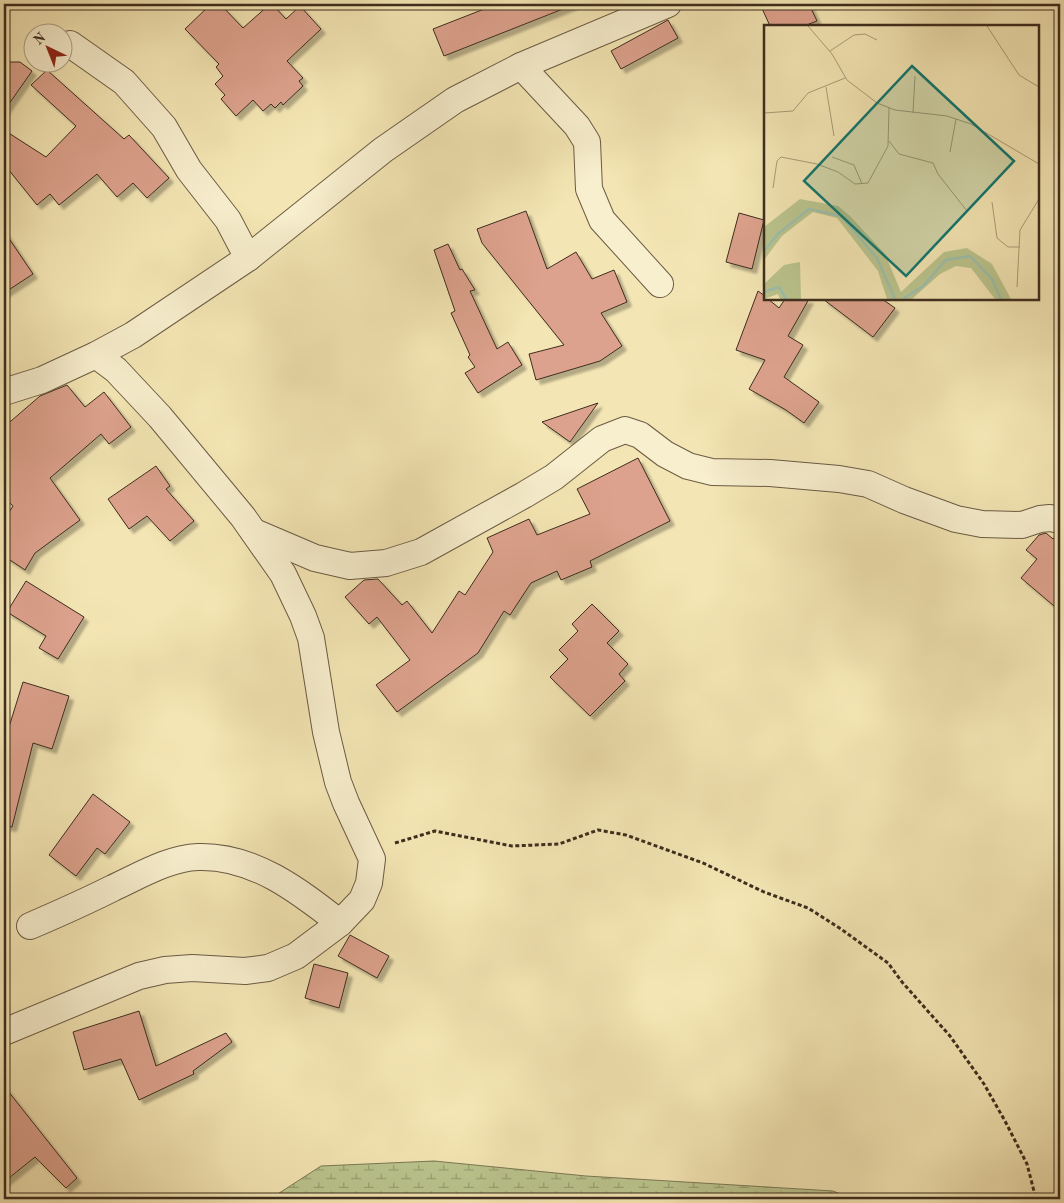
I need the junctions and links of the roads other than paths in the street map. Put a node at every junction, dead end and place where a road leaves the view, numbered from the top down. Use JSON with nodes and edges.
{"nodes":[{"id":1,"x":668,"y":4,"type":"edge"},
{"id":2,"x":72,"y":45,"type":"edge"},
{"id":3,"x":521,"y":66,"type":"junction"},
{"id":4,"x":248,"y":258,"type":"junction"},
{"id":5,"x":660,"y":284,"type":"dead end"},
{"id":6,"x":96,"y":355,"type":"junction"},
{"id":7,"x":4,"y":392,"type":"edge"},
{"id":8,"x":1060,"y":520,"type":"edge"},
{"id":9,"x":254,"y":532,"type":"junction"},
{"id":10,"x":340,"y":923,"type":"junction"},
{"id":11,"x":30,"y":926,"type":"dead end"},
{"id":12,"x":4,"y":1032,"type":"edge"}],
"edges":[{"from":1,"to":3,"type":"street"},
{"from":2,"to":4,"type":"street"},
{"from":3,"to":4,"type":"street"},
{"from":3,"to":5,"type":"street"},
{"from":4,"to":6,"type":"street"},
{"from":6,"to":7,"type":"street"},
{"from":6,"to":9,"type":"street"},
{"from":8,"to":9,"type":"street"},
{"from":9,"to":10,"type":"street"},
{"from":10,"to":11,"type":"street"},
{"from":10,"to":12,"type":"street"}]}
